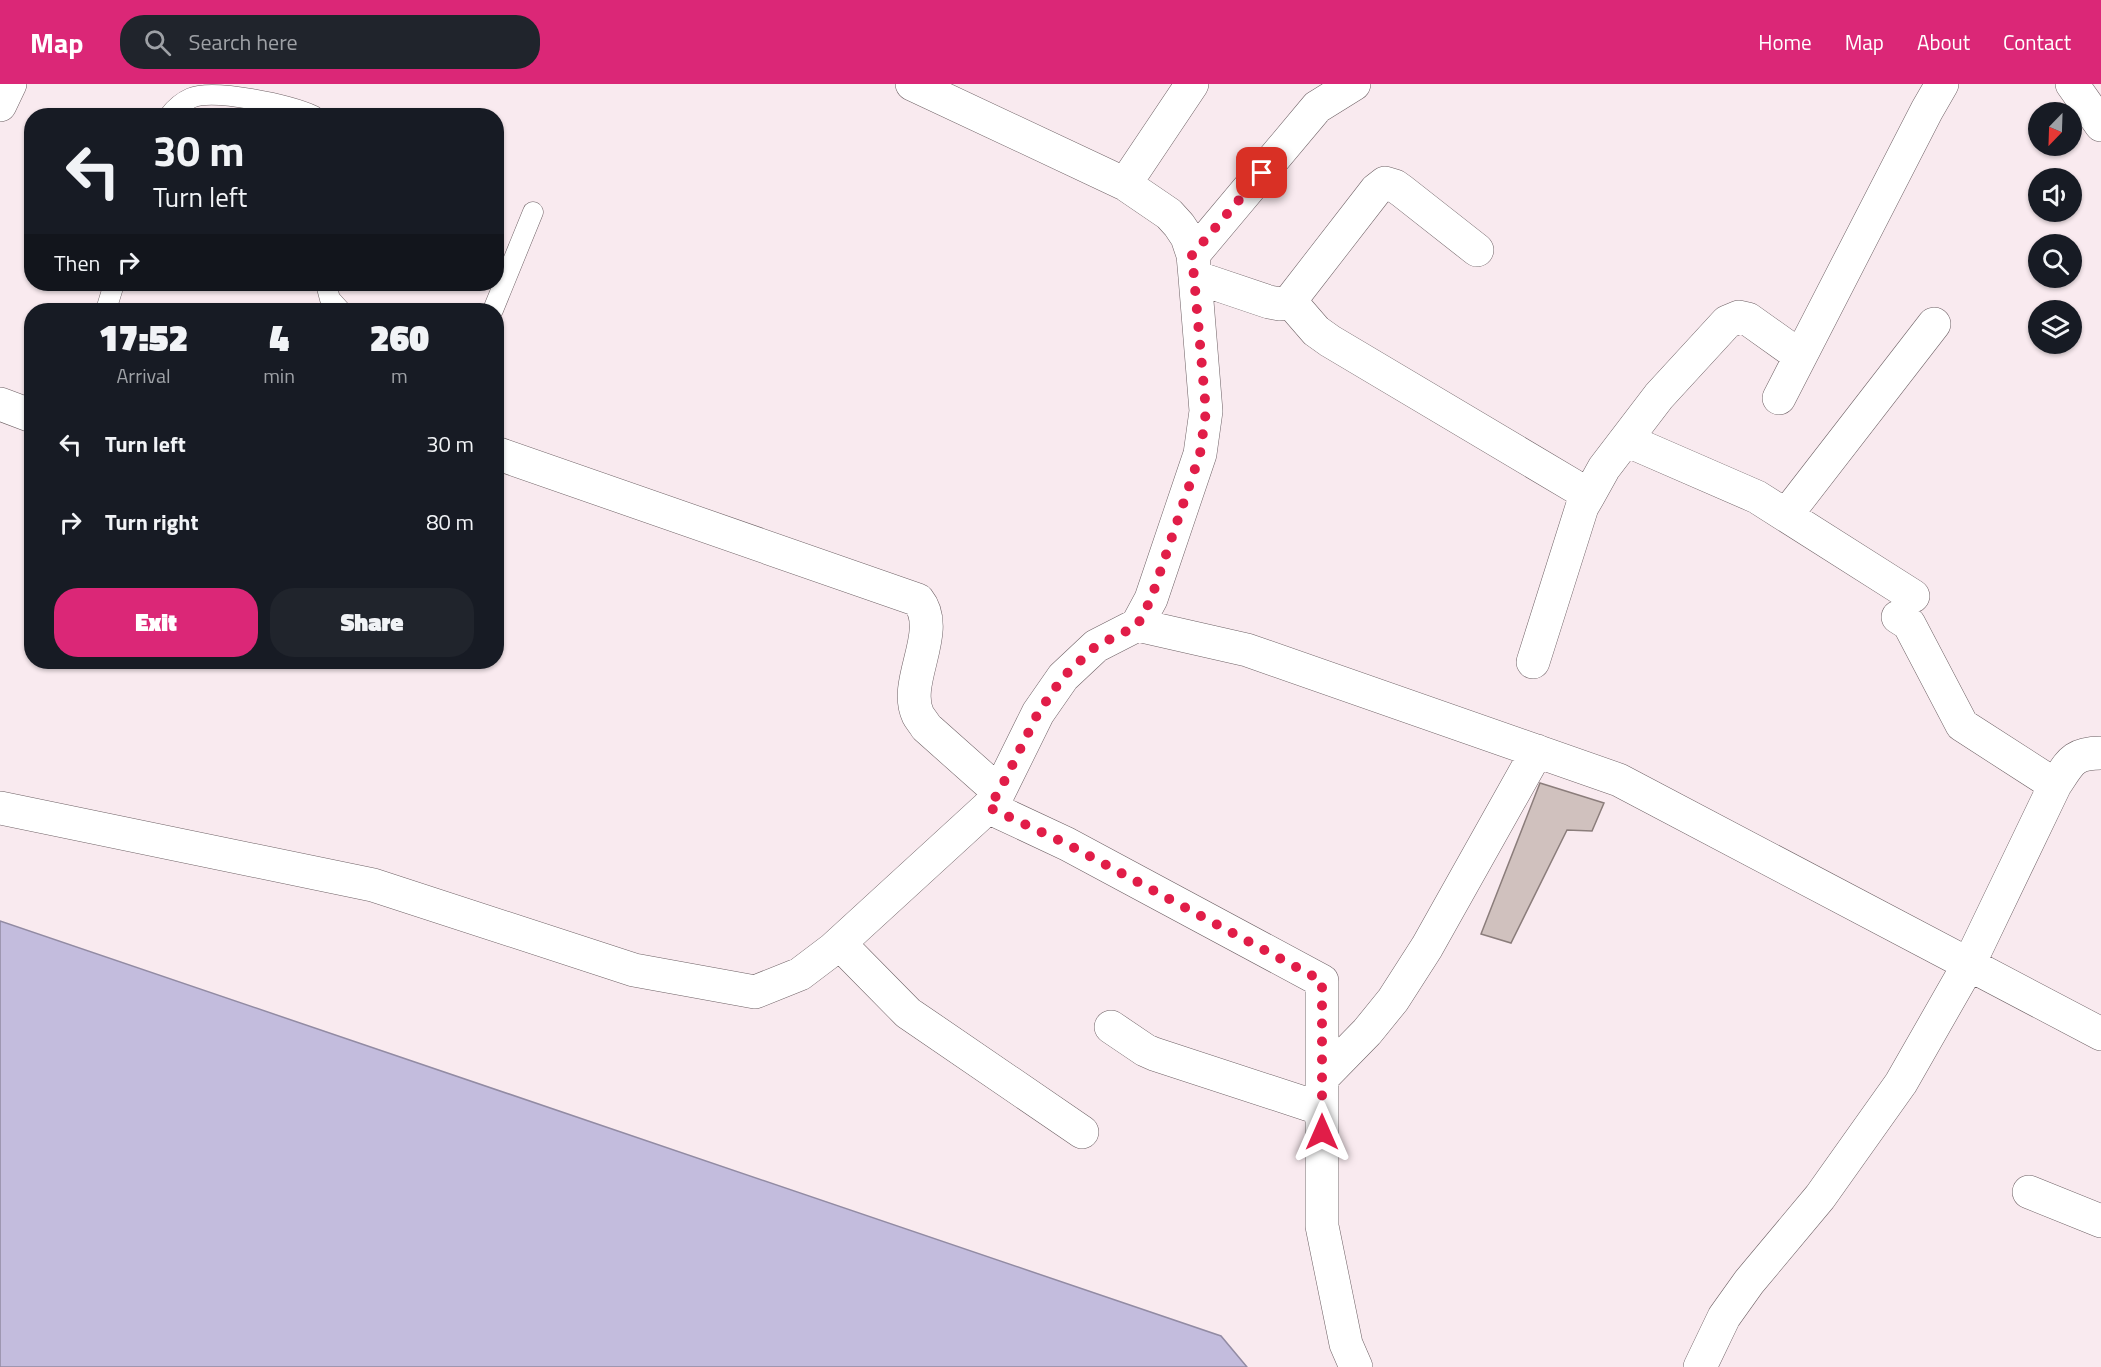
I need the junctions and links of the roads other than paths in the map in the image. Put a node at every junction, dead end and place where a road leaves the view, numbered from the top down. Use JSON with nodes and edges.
{"nodes":[{"id":1,"x":10,"y":84,"type":"edge"},
{"id":2,"x":1192,"y":84,"type":"edge"},
{"id":3,"x":1354,"y":84,"type":"edge"},
{"id":4,"x":1942,"y":84,"type":"edge"},
{"id":5,"x":2072,"y":84,"type":"edge"},
{"id":6,"x":918,"y":85,"type":"edge"},
{"id":7,"x":0,"y":105,"type":"edge"},
{"id":8,"x":175,"y":108,"type":"edge"},
{"id":9,"x":292,"y":108,"type":"edge"},
{"id":10,"x":2101,"y":125,"type":"edge"},
{"id":11,"x":1125,"y":184,"type":"junction"},
{"id":12,"x":533,"y":212,"type":"dead end"},
{"id":13,"x":1477,"y":250,"type":"dead end"},
{"id":14,"x":1194,"y":266,"type":"junction"},
{"id":15,"x":504,"y":283,"type":"edge"},
{"id":16,"x":1290,"y":301,"type":"junction"},
{"id":17,"x":1934,"y":324,"type":"dead end"},
{"id":18,"x":1800,"y":356,"type":"junction"},
{"id":19,"x":1779,"y":398,"type":"dead end"},
{"id":20,"x":0,"y":404,"type":"edge"},
{"id":21,"x":24,"y":413,"type":"edge"},
{"id":22,"x":1626,"y":440,"type":"junction"},
{"id":23,"x":504,"y":456,"type":"edge"},
{"id":24,"x":1589,"y":495,"type":"junction"},
{"id":25,"x":1787,"y":514,"type":"junction"},
{"id":26,"x":1137,"y":626,"type":"junction"},
{"id":27,"x":1533,"y":662,"type":"dead end"},
{"id":28,"x":1537,"y":751,"type":"junction"},
{"id":29,"x":2101,"y":753,"type":"edge"},
{"id":30,"x":2055,"y":785,"type":"junction"},
{"id":31,"x":994,"y":800,"type":"junction"},
{"id":32,"x":0,"y":808,"type":"edge"},
{"id":33,"x":840,"y":944,"type":"junction"},
{"id":34,"x":1969,"y":964,"type":"junction"},
{"id":35,"x":1112,"y":1027,"type":"dead end"},
{"id":36,"x":2101,"y":1034,"type":"edge"},
{"id":37,"x":1322,"y":1093,"type":"junction"},
{"id":38,"x":1082,"y":1132,"type":"dead end"},
{"id":39,"x":2029,"y":1192,"type":"dead end"},
{"id":40,"x":2101,"y":1221,"type":"edge"},
{"id":41,"x":1356,"y":1367,"type":"edge"},
{"id":42,"x":1700,"y":1367,"type":"edge"}],
"edges":[{"from":1,"to":7,"type":"street"},
{"from":2,"to":11,"type":"street"},
{"from":3,"to":14,"type":"street"},
{"from":4,"to":18,"type":"street"},
{"from":5,"to":10,"type":"street"},
{"from":6,"to":11,"type":"street"},
{"from":8,"to":9,"type":"lane"},
{"from":11,"to":14,"type":"street"},
{"from":12,"to":15,"type":"lane"},
{"from":13,"to":16,"type":"street"},
{"from":14,"to":16,"type":"street"},
{"from":14,"to":26,"type":"street"},
{"from":16,"to":24,"type":"street"},
{"from":17,"to":25,"type":"street"},
{"from":18,"to":19,"type":"street"},
{"from":18,"to":22,"type":"street"},
{"from":20,"to":21,"type":"street"},
{"from":22,"to":24,"type":"street"},
{"from":22,"to":25,"type":"street"},
{"from":23,"to":31,"type":"street"},
{"from":24,"to":27,"type":"street"},
{"from":25,"to":30,"type":"street"},
{"from":26,"to":28,"type":"street"},
{"from":26,"to":31,"type":"street"},
{"from":28,"to":34,"type":"street"},
{"from":28,"to":37,"type":"street"},
{"from":29,"to":30,"type":"street"},
{"from":30,"to":34,"type":"street"},
{"from":31,"to":33,"type":"street"},
{"from":31,"to":37,"type":"street"},
{"from":32,"to":33,"type":"street"},
{"from":33,"to":38,"type":"street"},
{"from":34,"to":36,"type":"street"},
{"from":34,"to":42,"type":"street"},
{"from":35,"to":37,"type":"street"},
{"from":37,"to":41,"type":"street"},
{"from":39,"to":40,"type":"street"}]}
